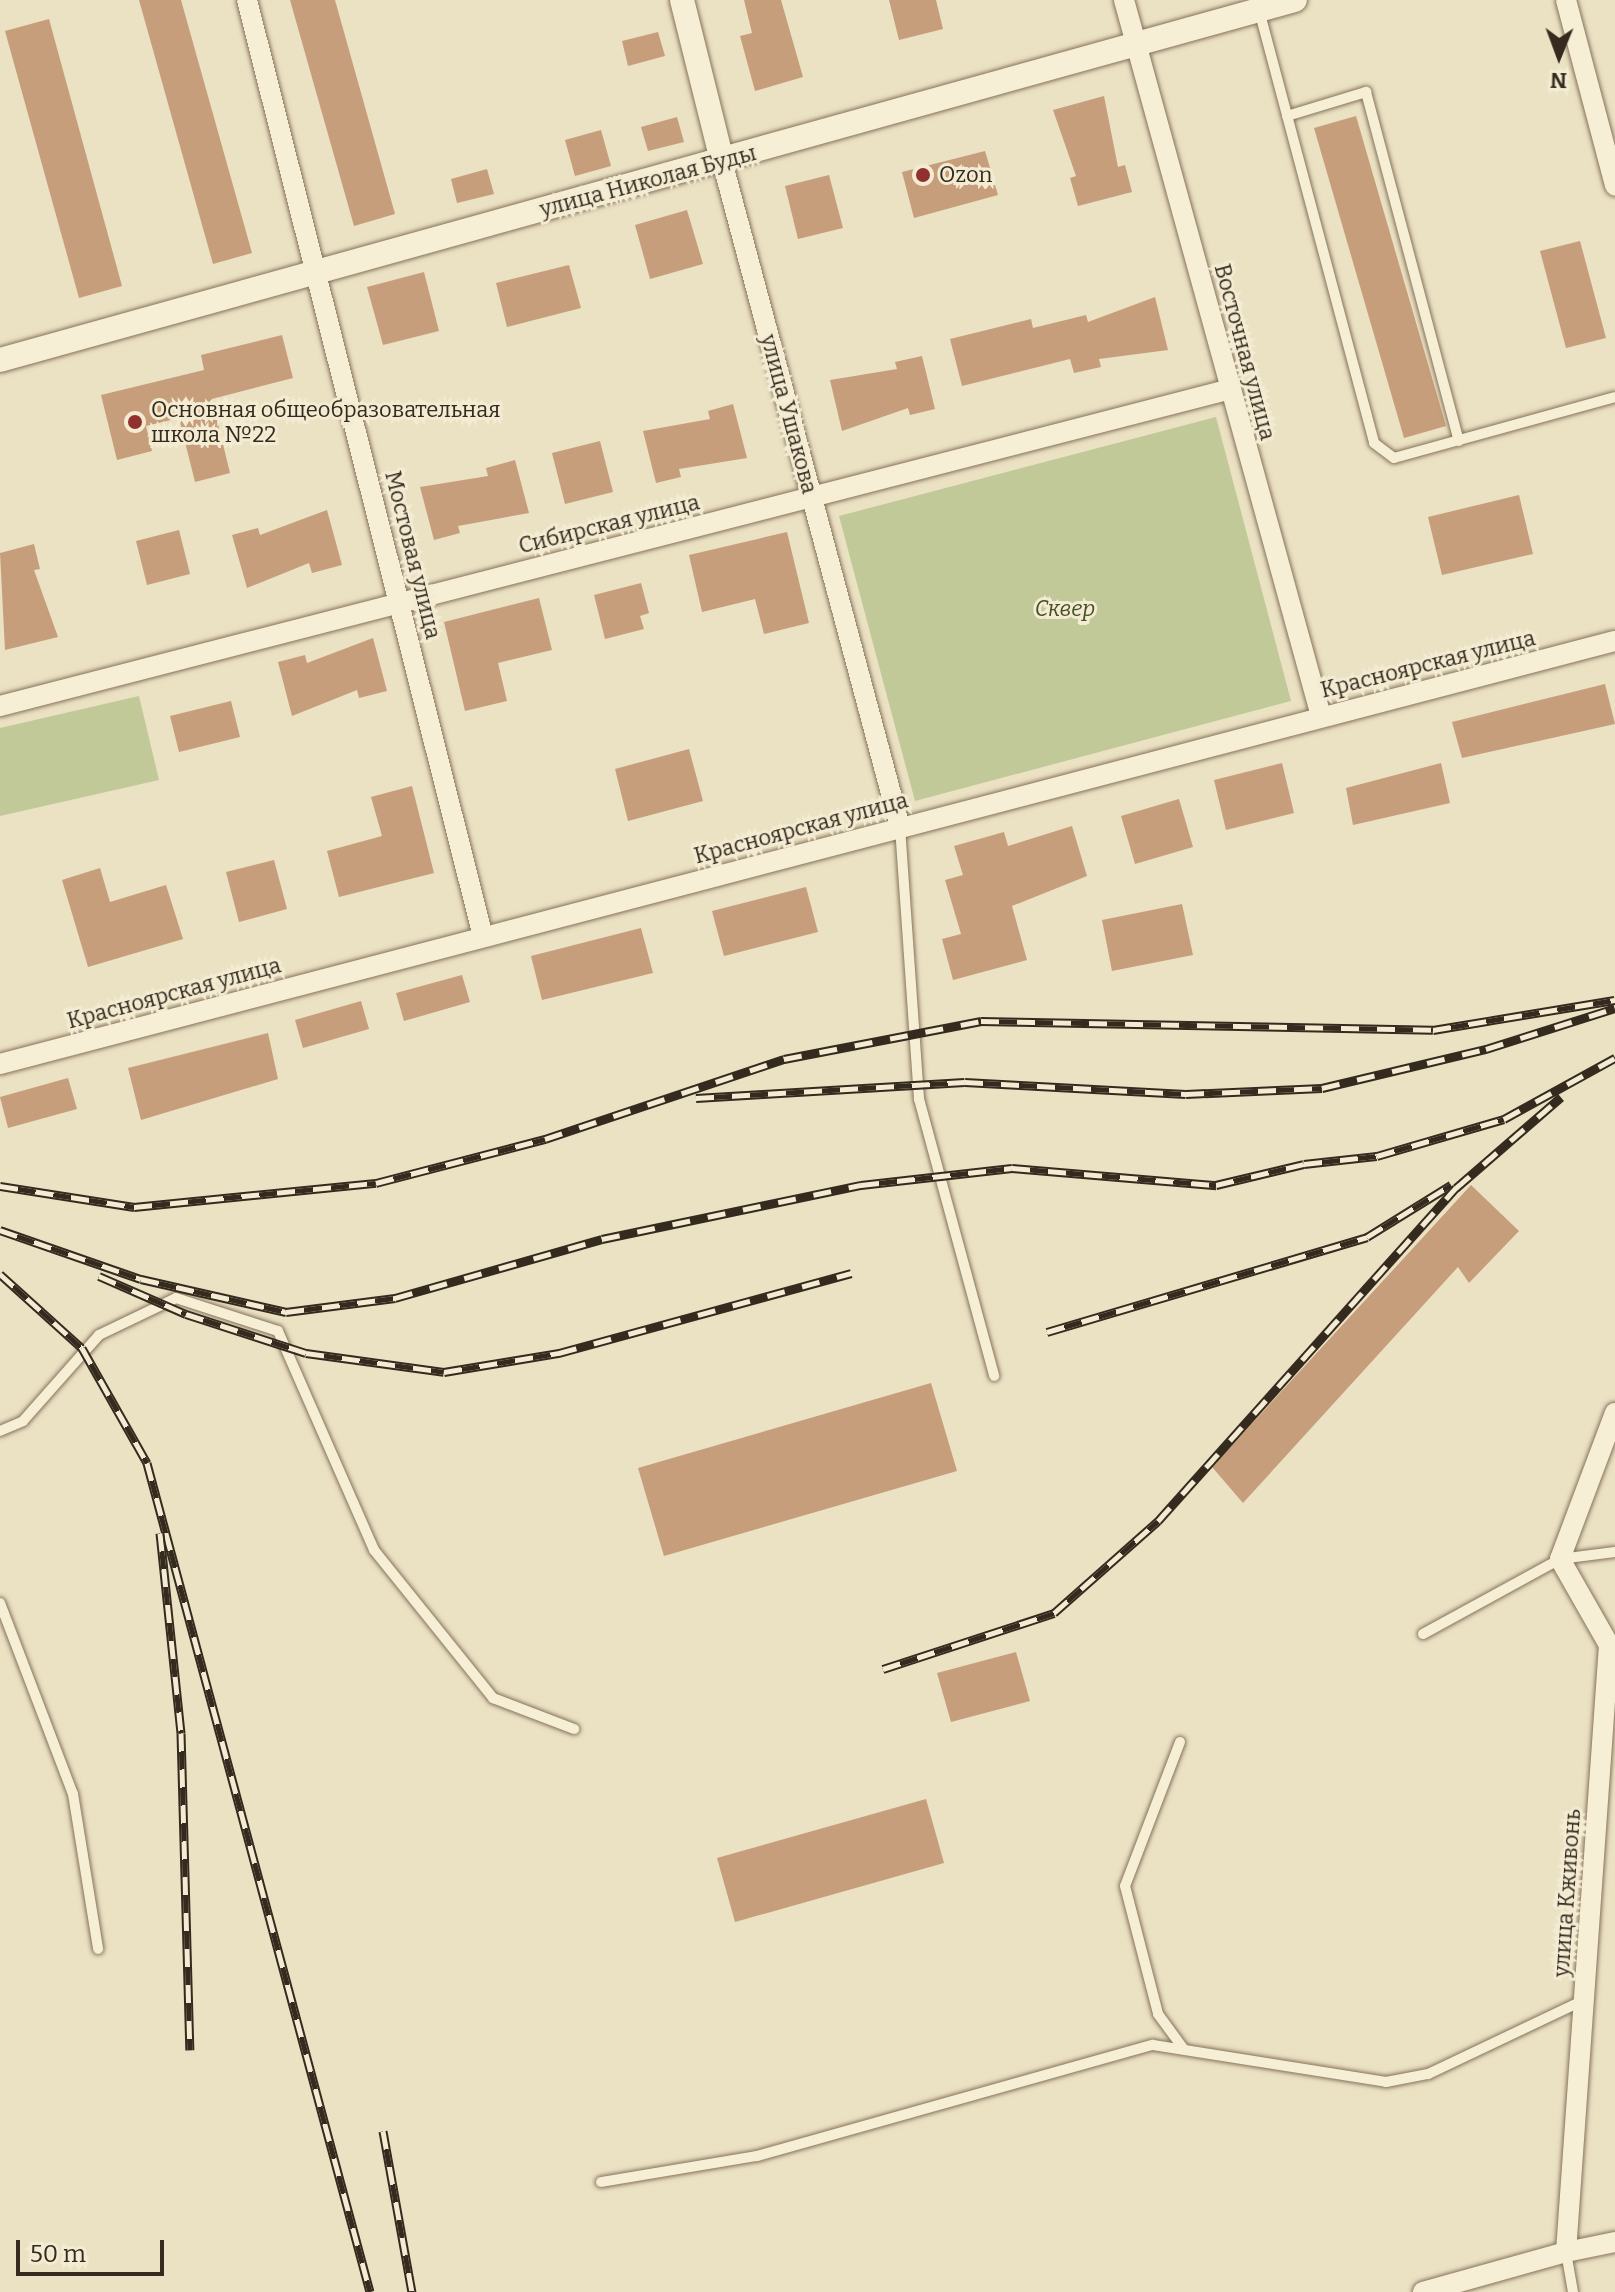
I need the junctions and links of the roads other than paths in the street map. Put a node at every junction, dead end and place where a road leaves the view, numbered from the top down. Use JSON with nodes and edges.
{"nodes":[{"id":1,"x":247,"y":0,"type":"edge"},
{"id":2,"x":682,"y":0,"type":"edge"},
{"id":3,"x":1124,"y":0,"type":"edge"},
{"id":4,"x":1295,"y":0,"type":"edge"},
{"id":5,"x":1566,"y":0,"type":"edge"},
{"id":6,"x":1259,"y":10,"type":"junction"},
{"id":7,"x":1135,"y":45,"type":"junction"},
{"id":8,"x":1287,"y":116,"type":"junction"},
{"id":9,"x":722,"y":161,"type":"junction"},
{"id":10,"x":1615,"y":186,"type":"edge"},
{"id":11,"x":318,"y":272,"type":"junction"},
{"id":12,"x":0,"y":360,"type":"edge"},
{"id":13,"x":1231,"y":389,"type":"junction"},
{"id":14,"x":1615,"y":397,"type":"edge"},
{"id":15,"x":1459,"y":441,"type":"junction"},
{"id":16,"x":812,"y":498,"type":"junction"},
{"id":17,"x":400,"y":602,"type":"junction"},
{"id":18,"x":1615,"y":641,"type":"edge"},
{"id":19,"x":0,"y":706,"type":"edge"},
{"id":20,"x":1321,"y":716,"type":"junction"},
{"id":21,"x":900,"y":827,"type":"junction"},
{"id":22,"x":483,"y":937,"type":"junction"},
{"id":23,"x":0,"y":1064,"type":"edge"},
{"id":24,"x":994,"y":1376,"type":"dead end"},
{"id":25,"x":1615,"y":1413,"type":"edge"},
{"id":26,"x":0,"y":1431,"type":"edge"},
{"id":27,"x":1615,"y":1552,"type":"edge"},
{"id":28,"x":1560,"y":1559,"type":"junction"},
{"id":29,"x":0,"y":1603,"type":"edge"},
{"id":30,"x":1423,"y":1634,"type":"dead end"},
{"id":31,"x":1612,"y":1645,"type":"edge"},
{"id":32,"x":574,"y":1729,"type":"dead end"},
{"id":33,"x":1180,"y":1742,"type":"dead end"},
{"id":34,"x":98,"y":1949,"type":"dead end"},
{"id":35,"x":1584,"y":2000,"type":"junction"},
{"id":36,"x":1183,"y":2048,"type":"junction"},
{"id":37,"x":601,"y":2182,"type":"dead end"},
{"id":38,"x":1615,"y":2242,"type":"edge"},
{"id":39,"x":1566,"y":2252,"type":"junction"},
{"id":40,"x":1423,"y":2292,"type":"edge"},
{"id":41,"x":1573,"y":2292,"type":"edge"}],
"edges":[{"from":1,"to":11,"type":"street","name":"Мостовая улица"},
{"from":2,"to":9,"type":"street","name":"улица Ушакова"},
{"from":3,"to":7,"type":"street","name":"Восточная улица"},
{"from":4,"to":6,"type":"street","name":"улица Николая Буды"},
{"from":5,"to":10,"type":"street"},
{"from":6,"to":7,"type":"street","name":"улица Николая Буды"},
{"from":6,"to":8,"type":"lane"},
{"from":7,"to":9,"type":"street","name":"улица Николая Буды"},
{"from":7,"to":13,"type":"street","name":"Восточная улица"},
{"from":8,"to":15,"type":"lane"},
{"from":8,"to":15,"type":"lane"},
{"from":9,"to":11,"type":"street","name":"улица Николая Буды"},
{"from":9,"to":16,"type":"street","name":"улица Ушакова"},
{"from":11,"to":12,"type":"street","name":"улица Николая Буды"},
{"from":11,"to":17,"type":"street","name":"Мостовая улица"},
{"from":13,"to":16,"type":"street","name":"Сибирская улица"},
{"from":13,"to":20,"type":"street","name":"Восточная улица"},
{"from":14,"to":15,"type":"lane"},
{"from":16,"to":17,"type":"street","name":"Сибирская улица"},
{"from":16,"to":21,"type":"street","name":"улица Ушакова"},
{"from":17,"to":19,"type":"street","name":"Сибирская улица"},
{"from":17,"to":22,"type":"street","name":"Мостовая улица"},
{"from":18,"to":20,"type":"street","name":"Красноярская улица"},
{"from":20,"to":21,"type":"street","name":"Красноярская улица"},
{"from":21,"to":22,"type":"street","name":"Красноярская улица"},
{"from":21,"to":24,"type":"lane"},
{"from":22,"to":23,"type":"street","name":"Красноярская улица"},
{"from":25,"to":28,"type":"street"},
{"from":26,"to":32,"type":"lane"},
{"from":27,"to":28,"type":"lane"},
{"from":28,"to":30,"type":"lane"},
{"from":28,"to":31,"type":"street","name":"улица Кживонь"},
{"from":29,"to":34,"type":"lane"},
{"from":31,"to":35,"type":"street","name":"улица Кживонь"},
{"from":33,"to":36,"type":"lane"},
{"from":35,"to":36,"type":"lane"},
{"from":35,"to":39,"type":"street","name":"улица Кживонь"},
{"from":36,"to":37,"type":"lane"},
{"from":38,"to":39,"type":"street"},
{"from":39,"to":40,"type":"street"},
{"from":39,"to":41,"type":"lane"}]}
